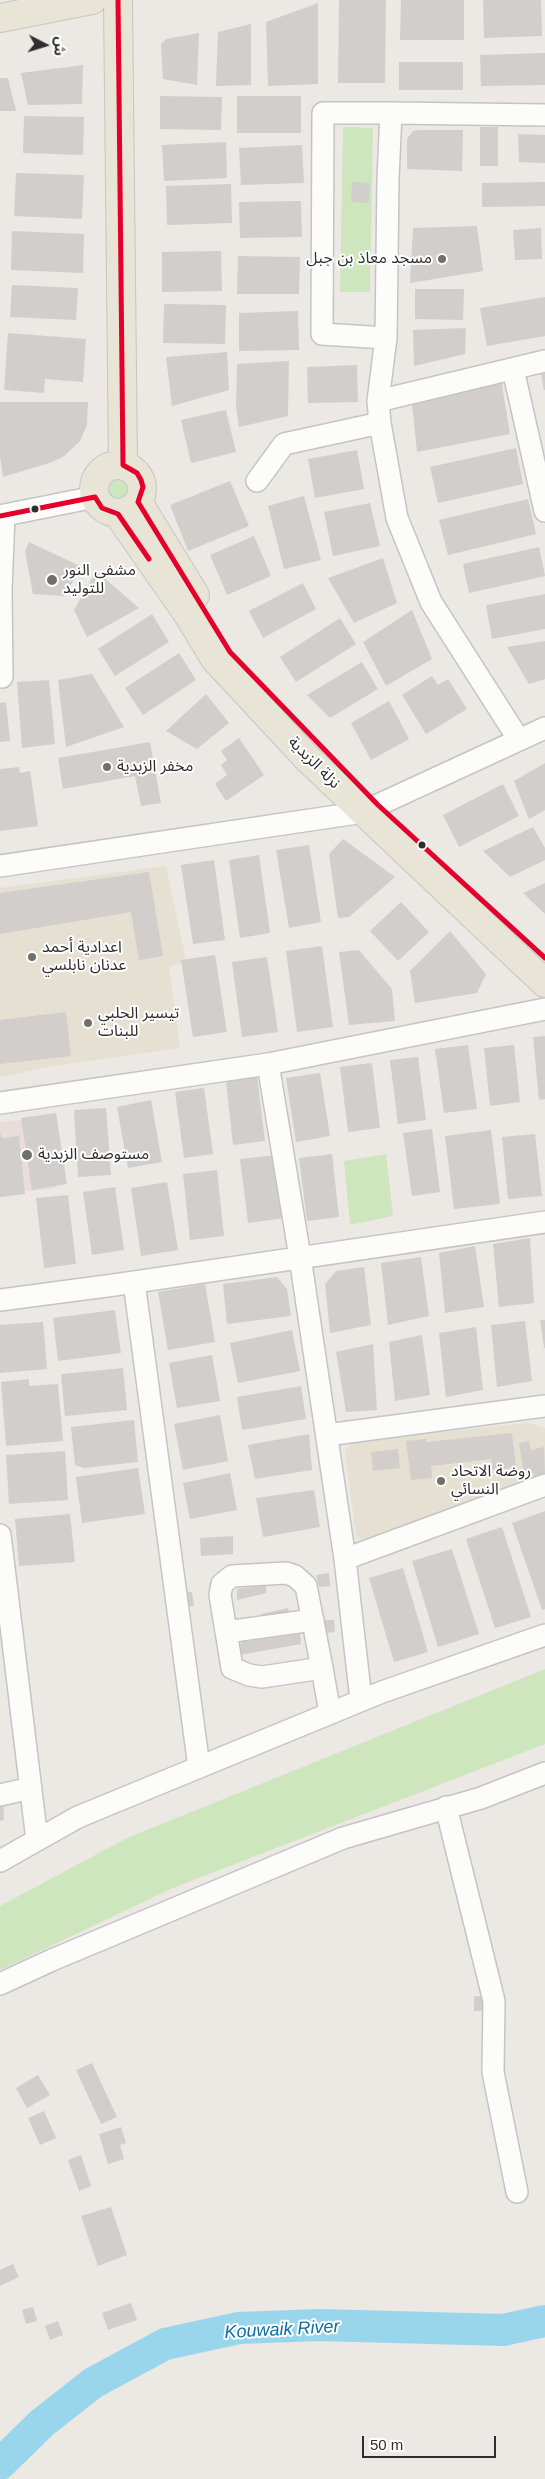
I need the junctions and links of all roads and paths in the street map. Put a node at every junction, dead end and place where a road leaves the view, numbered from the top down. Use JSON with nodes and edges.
{"nodes":[{"id":1,"x":92,"y":0,"type":"edge"},
{"id":2,"x":118,"y":0,"type":"edge"},
{"id":3,"x":0,"y":18,"type":"edge"},
{"id":4,"x":390,"y":113,"type":"junction"},
{"id":5,"x":545,"y":115,"type":"edge"},
{"id":6,"x":386,"y":338,"type":"junction"},
{"id":7,"x":545,"y":361,"type":"edge"},
{"id":8,"x":513,"y":369,"type":"junction"},
{"id":9,"x":378,"y":401,"type":"junction"},
{"id":10,"x":380,"y":423,"type":"junction"},
{"id":11,"x":124,"y":465,"type":"junction"},
{"id":12,"x":257,"y":481,"type":"dead end"},
{"id":13,"x":95,"y":497,"type":"junction"},
{"id":14,"x":128,"y":508,"type":"junction"},
{"id":15,"x":545,"y":511,"type":"edge"},
{"id":16,"x":2,"y":515,"type":"edge"},
{"id":17,"x":2,"y":677,"type":"dead end"},
{"id":18,"x":545,"y":728,"type":"edge"},
{"id":19,"x":519,"y":740,"type":"junction"},
{"id":20,"x":371,"y":808,"type":"junction"},
{"id":21,"x":0,"y":866,"type":"edge"},
{"id":22,"x":545,"y":958,"type":"edge"},
{"id":23,"x":545,"y":983,"type":"edge"},
{"id":24,"x":545,"y":1009,"type":"edge"},
{"id":25,"x":268,"y":1064,"type":"junction"},
{"id":26,"x":0,"y":1103,"type":"edge"},
{"id":27,"x":545,"y":1222,"type":"edge"},
{"id":28,"x":300,"y":1257,"type":"junction"},
{"id":29,"x":134,"y":1282,"type":"junction"},
{"id":30,"x":0,"y":1300,"type":"edge"},
{"id":31,"x":545,"y":1406,"type":"edge"},
{"id":32,"x":327,"y":1435,"type":"junction"},
{"id":33,"x":545,"y":1485,"type":"edge"},
{"id":34,"x":0,"y":1536,"type":"edge"},
{"id":35,"x":345,"y":1559,"type":"junction"},
{"id":36,"x":312,"y":1620,"type":"junction"},
{"id":37,"x":226,"y":1632,"type":"junction"},
{"id":38,"x":545,"y":1635,"type":"edge"},
{"id":39,"x":322,"y":1668,"type":"junction"},
{"id":40,"x":361,"y":1700,"type":"junction"},
{"id":41,"x":330,"y":1713,"type":"junction"},
{"id":42,"x":199,"y":1768,"type":"junction"},
{"id":43,"x":545,"y":1773,"type":"edge"},
{"id":44,"x":31,"y":1788,"type":"junction"},
{"id":45,"x":0,"y":1794,"type":"edge"},
{"id":46,"x":446,"y":1807,"type":"junction"},
{"id":47,"x":37,"y":1840,"type":"junction"},
{"id":48,"x":0,"y":1861,"type":"edge"},
{"id":49,"x":0,"y":1984,"type":"edge"},
{"id":50,"x":517,"y":2192,"type":"dead end"}],
"edges":[{"from":1,"to":3,"type":"main road"},
{"from":2,"to":11,"type":"main road"},
{"from":4,"to":5,"type":"street"},
{"from":4,"to":6,"type":"street"},
{"from":4,"to":6,"type":"street"},
{"from":6,"to":9,"type":"street"},
{"from":7,"to":8,"type":"street"},
{"from":8,"to":9,"type":"street"},
{"from":8,"to":15,"type":"street"},
{"from":9,"to":10,"type":"street"},
{"from":10,"to":12,"type":"street"},
{"from":10,"to":19,"type":"street"},
{"from":11,"to":13,"type":"main road"},
{"from":11,"to":14,"type":"main road"},
{"from":13,"to":14,"type":"main road"},
{"from":13,"to":16,"type":"street"},
{"from":14,"to":20,"type":"main road","name":"نزلة الزبدية"},
{"from":16,"to":17,"type":"street"},
{"from":18,"to":19,"type":"street"},
{"from":19,"to":20,"type":"street"},
{"from":20,"to":21,"type":"street"},
{"from":20,"to":22,"type":"main road","name":"نزلة الزبدية"},
{"from":20,"to":23,"type":"main road","name":"نزلة الزبدية"},
{"from":24,"to":25,"type":"street"},
{"from":25,"to":26,"type":"street"},
{"from":25,"to":28,"type":"street"},
{"from":27,"to":28,"type":"street"},
{"from":28,"to":29,"type":"street"},
{"from":28,"to":32,"type":"street"},
{"from":29,"to":30,"type":"street"},
{"from":29,"to":42,"type":"street"},
{"from":31,"to":32,"type":"street"},
{"from":32,"to":35,"type":"street"},
{"from":33,"to":35,"type":"street"},
{"from":34,"to":44,"type":"street"},
{"from":35,"to":40,"type":"street"},
{"from":36,"to":37,"type":"street"},
{"from":36,"to":37,"type":"street"},
{"from":36,"to":39,"type":"street"},
{"from":37,"to":39,"type":"street"},
{"from":38,"to":40,"type":"street"},
{"from":39,"to":41,"type":"street"},
{"from":40,"to":41,"type":"street"},
{"from":41,"to":42,"type":"street"},
{"from":42,"to":47,"type":"street"},
{"from":43,"to":46,"type":"street"},
{"from":44,"to":45,"type":"street"},
{"from":44,"to":47,"type":"street"},
{"from":46,"to":49,"type":"street"},
{"from":46,"to":50,"type":"street"},
{"from":47,"to":48,"type":"street"}]}
